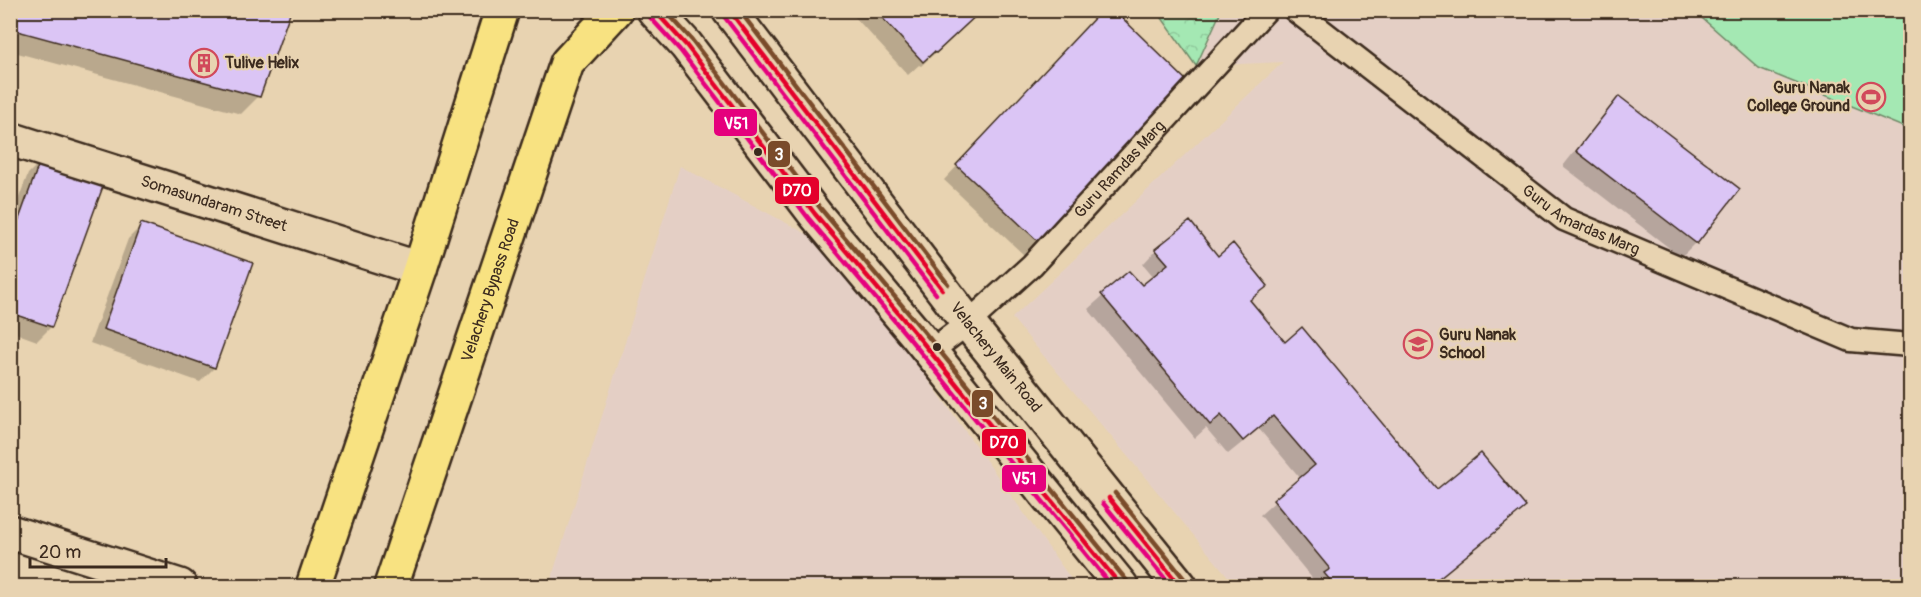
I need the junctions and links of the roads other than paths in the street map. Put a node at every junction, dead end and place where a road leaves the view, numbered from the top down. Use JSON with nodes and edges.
{"nodes":[{"id":1,"x":616,"y":10,"type":"edge"},
{"id":2,"x":654,"y":10,"type":"edge"},
{"id":3,"x":729,"y":10,"type":"edge"},
{"id":4,"x":1266,"y":10,"type":"edge"},
{"id":5,"x":1295,"y":10,"type":"edge"},
{"id":6,"x":502,"y":11,"type":"edge"},
{"id":7,"x":10,"y":139,"type":"edge"},
{"id":8,"x":420,"y":269,"type":"junction"},
{"id":9,"x":968,"y":323,"type":"junction"},
{"id":10,"x":1911,"y":345,"type":"edge"},
{"id":11,"x":930,"y":352,"type":"junction"},
{"id":12,"x":10,"y":532,"type":"edge"},
{"id":13,"x":180,"y":586,"type":"edge"},
{"id":14,"x":313,"y":586,"type":"edge"},
{"id":15,"x":391,"y":586,"type":"edge"},
{"id":16,"x":1121,"y":586,"type":"edge"},
{"id":17,"x":1180,"y":586,"type":"edge"}],
"edges":[{"from":1,"to":15,"type":"main road","name":"Velachery Bypass Road"},
{"from":2,"to":11,"type":"main road"},
{"from":3,"to":9,"type":"main road","name":"Velachery Main Road"},
{"from":4,"to":9,"type":"lane","name":"Guru Ramdas Marg"},
{"from":5,"to":10,"type":"lane","name":"Guru Amardas Marg"},
{"from":6,"to":8,"type":"main road"},
{"from":7,"to":8,"type":"main road","name":"Somasundaram Street"},
{"from":8,"to":14,"type":"main road"},
{"from":9,"to":11,"type":"lane","name":"Guru Ramdas Marg"},
{"from":9,"to":17,"type":"main road","name":"Velachery Main Road"},
{"from":11,"to":16,"type":"main road"},
{"from":12,"to":13,"type":"main road"}]}
